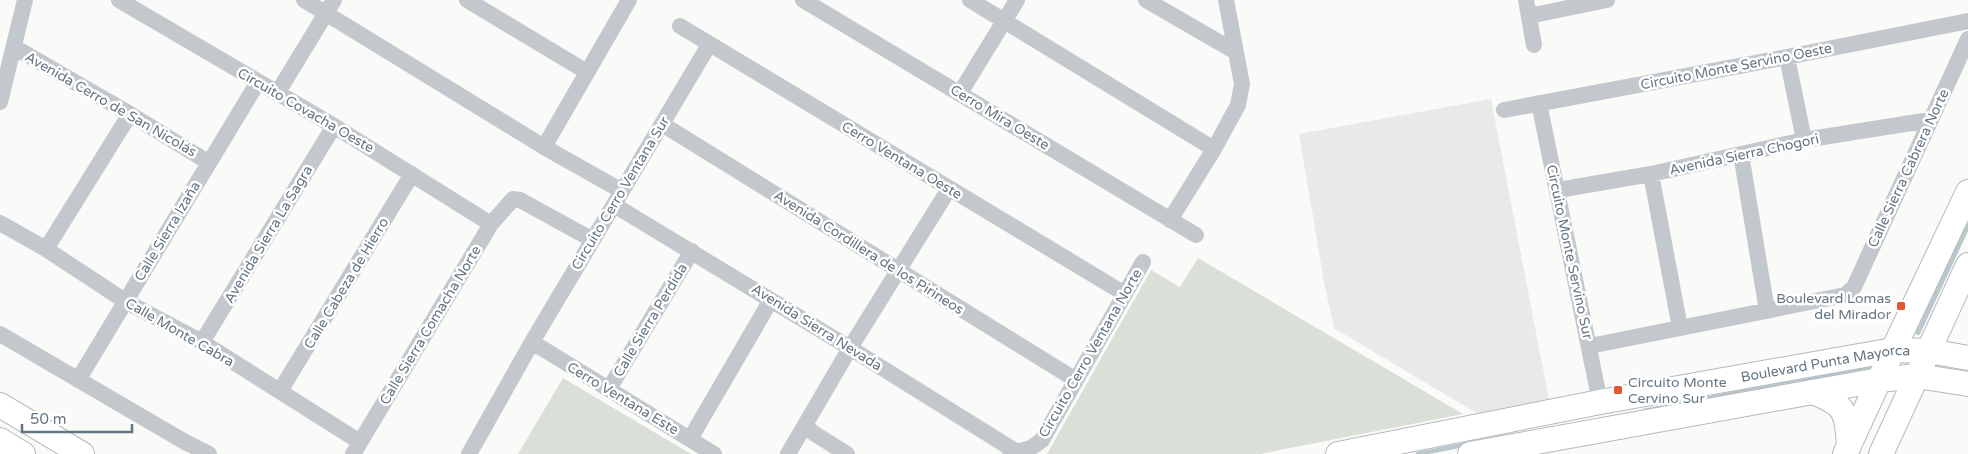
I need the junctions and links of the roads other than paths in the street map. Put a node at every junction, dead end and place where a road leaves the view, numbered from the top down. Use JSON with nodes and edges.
{"nodes":[{"id":1,"x":25,"y":0,"type":"edge"},
{"id":2,"x":119,"y":0,"type":"edge"},
{"id":3,"x":304,"y":0,"type":"edge"},
{"id":4,"x":467,"y":0,"type":"edge"},
{"id":5,"x":629,"y":0,"type":"edge"},
{"id":6,"x":803,"y":0,"type":"edge"},
{"id":7,"x":970,"y":0,"type":"edge"},
{"id":8,"x":1018,"y":0,"type":"edge"},
{"id":9,"x":1146,"y":0,"type":"edge"},
{"id":10,"x":1226,"y":0,"type":"edge"},
{"id":11,"x":1607,"y":0,"type":"edge"},
{"id":12,"x":330,"y":6,"type":"edge"},
{"id":13,"x":1527,"y":8,"type":"edge"},
{"id":14,"x":1968,"y":20,"type":"edge"},
{"id":15,"x":1004,"y":21,"type":"junction"},
{"id":16,"x":680,"y":26,"type":"dead end"},
{"id":17,"x":1968,"y":38,"type":"edge"},
{"id":18,"x":709,"y":44,"type":"junction"},
{"id":19,"x":1534,"y":45,"type":"dead end"},
{"id":20,"x":14,"y":48,"type":"junction"},
{"id":21,"x":1236,"y":52,"type":"junction"},
{"id":22,"x":1787,"y":57,"type":"junction"},
{"id":23,"x":587,"y":72,"type":"junction"},
{"id":24,"x":258,"y":82,"type":"junction"},
{"id":25,"x":2,"y":89,"type":"edge"},
{"id":26,"x":278,"y":92,"type":"junction"},
{"id":27,"x":960,"y":93,"type":"junction"},
{"id":28,"x":1539,"y":103,"type":"junction"},
{"id":29,"x":1504,"y":110,"type":"dead end"},
{"id":30,"x":130,"y":114,"type":"junction"},
{"id":31,"x":1930,"y":120,"type":"junction"},
{"id":32,"x":662,"y":124,"type":"junction"},
{"id":33,"x":334,"y":126,"type":"junction"},
{"id":34,"x":1804,"y":140,"type":"junction"},
{"id":35,"x":544,"y":147,"type":"junction"},
{"id":36,"x":1214,"y":150,"type":"junction"},
{"id":37,"x":1742,"y":154,"type":"junction"},
{"id":38,"x":208,"y":162,"type":"junction"},
{"id":39,"x":412,"y":174,"type":"junction"},
{"id":40,"x":1651,"y":174,"type":"junction"},
{"id":41,"x":949,"y":189,"type":"junction"},
{"id":42,"x":1558,"y":190,"type":"junction"},
{"id":43,"x":1968,"y":192,"type":"edge"},
{"id":44,"x":618,"y":198,"type":"junction"},
{"id":45,"x":1170,"y":220,"type":"junction"},
{"id":46,"x":0,"y":223,"type":"edge"},
{"id":47,"x":491,"y":224,"type":"junction"},
{"id":48,"x":1196,"y":236,"type":"dead end"},
{"id":49,"x":593,"y":240,"type":"junction"},
{"id":50,"x":46,"y":250,"type":"junction"},
{"id":51,"x":692,"y":251,"type":"junction"},
{"id":52,"x":1143,"y":262,"type":"dead end"},
{"id":53,"x":1968,"y":264,"type":"edge"},
{"id":54,"x":898,"y":270,"type":"junction"},
{"id":55,"x":1125,"y":294,"type":"junction"},
{"id":56,"x":771,"y":300,"type":"junction"},
{"id":57,"x":126,"y":301,"type":"junction"},
{"id":58,"x":1768,"y":311,"type":"junction"},
{"id":59,"x":1680,"y":328,"type":"junction"},
{"id":60,"x":0,"y":334,"type":"edge"},
{"id":61,"x":202,"y":342,"type":"junction"},
{"id":62,"x":532,"y":342,"type":"junction"},
{"id":63,"x":1590,"y":346,"type":"junction"},
{"id":64,"x":850,"y":348,"type":"junction"},
{"id":65,"x":1893,"y":350,"type":"junction"},
{"id":66,"x":1929,"y":351,"type":"junction"},
{"id":67,"x":1968,"y":358,"type":"edge"},
{"id":68,"x":1917,"y":376,"type":"junction"},
{"id":69,"x":78,"y":380,"type":"junction"},
{"id":70,"x":1076,"y":380,"type":"junction"},
{"id":71,"x":1879,"y":380,"type":"junction"},
{"id":72,"x":1968,"y":384,"type":"edge"},
{"id":73,"x":609,"y":389,"type":"junction"},
{"id":74,"x":280,"y":391,"type":"junction"},
{"id":75,"x":1812,"y":392,"type":"junction"},
{"id":76,"x":1600,"y":402,"type":"junction"},
{"id":77,"x":0,"y":405,"type":"edge"},
{"id":78,"x":1566,"y":410,"type":"junction"},
{"id":79,"x":805,"y":426,"type":"junction"},
{"id":80,"x":1572,"y":435,"type":"junction"},
{"id":81,"x":690,"y":439,"type":"junction"},
{"id":82,"x":0,"y":440,"type":"edge"},
{"id":83,"x":1548,"y":446,"type":"edge"},
{"id":84,"x":356,"y":448,"type":"edge"},
{"id":85,"x":1847,"y":450,"type":"edge"},
{"id":86,"x":1016,"y":453,"type":"edge"},
{"id":87,"x":23,"y":454,"type":"edge"},
{"id":88,"x":82,"y":454,"type":"edge"},
{"id":89,"x":209,"y":454,"type":"edge"},
{"id":90,"x":469,"y":454,"type":"edge"},
{"id":91,"x":714,"y":454,"type":"edge"},
{"id":92,"x":788,"y":454,"type":"edge"},
{"id":93,"x":847,"y":454,"type":"edge"},
{"id":94,"x":1338,"y":454,"type":"edge"},
{"id":95,"x":1470,"y":454,"type":"edge"},
{"id":96,"x":1881,"y":454,"type":"edge"}],
"edges":[{"from":1,"to":20,"type":"street"},
{"from":2,"to":24,"type":"street","name":"Circuito Covacha Oeste"},
{"from":3,"to":12,"type":"street","name":"Avenida Sierra Nevada"},
{"from":4,"to":23,"type":"street"},
{"from":5,"to":23,"type":"street"},
{"from":6,"to":27,"type":"street","name":"Cerro Mira Oeste"},
{"from":7,"to":15,"type":"street"},
{"from":8,"to":15,"type":"street"},
{"from":9,"to":21,"type":"street"},
{"from":10,"to":21,"type":"street"},
{"from":11,"to":13,"type":"street"},
{"from":12,"to":26,"type":"street"},
{"from":12,"to":35,"type":"street","name":"Avenida Sierra Nevada"},
{"from":13,"to":19,"type":"street"},
{"from":14,"to":22,"type":"street","name":"Circuito Monte Servino Oeste"},
{"from":15,"to":27,"type":"street"},
{"from":15,"to":36,"type":"street"},
{"from":16,"to":18,"type":"street","name":"Cerro Ventana Oeste"},
{"from":17,"to":31,"type":"street","name":"Calle Sierra Cabrera Norte"},
{"from":18,"to":32,"type":"street","name":"Circuito Cerro Ventana Sur"},
{"from":18,"to":41,"type":"street","name":"Cerro Ventana Oeste"},
{"from":20,"to":25,"type":"street"},
{"from":20,"to":30,"type":"street","name":"Avenida Cerro de San Nicolás"},
{"from":21,"to":36,"type":"street"},
{"from":22,"to":28,"type":"street","name":"Circuito Monte Servino Oeste"},
{"from":22,"to":34,"type":"street"},
{"from":23,"to":35,"type":"street"},
{"from":24,"to":26,"type":"street","name":"Circuito Covacha Oeste"},
{"from":24,"to":38,"type":"street","name":"Calle Sierra Izaña"},
{"from":26,"to":33,"type":"street","name":"Circuito Covacha Oeste"},
{"from":27,"to":45,"type":"street","name":"Cerro Mira Oeste"},
{"from":28,"to":29,"type":"street","name":"Circuito Monte Servino Oeste"},
{"from":28,"to":42,"type":"street","name":"Circuito Monte Servino Sur"},
{"from":30,"to":38,"type":"street","name":"Avenida Cerro de San Nicolás"},
{"from":30,"to":50,"type":"street"},
{"from":31,"to":34,"type":"street","name":"Avenida Sierra Chogori"},
{"from":31,"to":58,"type":"street","name":"Calle Sierra Cabrera Norte"},
{"from":32,"to":44,"type":"street","name":"Circuito Cerro Ventana Sur"},
{"from":32,"to":54,"type":"street","name":"Avenida Cordillera de los Pirineos"},
{"from":33,"to":39,"type":"street","name":"Circuito Covacha Oeste"},
{"from":33,"to":61,"type":"street","name":"Avenida Sierra La Sagra"},
{"from":34,"to":37,"type":"street","name":"Avenida Sierra Chogori"},
{"from":35,"to":44,"type":"street","name":"Avenida Sierra Nevada"},
{"from":36,"to":45,"type":"street"},
{"from":37,"to":40,"type":"street","name":"Avenida Sierra Chogori"},
{"from":37,"to":58,"type":"street"},
{"from":38,"to":57,"type":"street","name":"Calle Sierra Izaña"},
{"from":39,"to":47,"type":"street","name":"Circuito Covacha Oeste"},
{"from":39,"to":74,"type":"street","name":"Calle Cabeza de Hierro"},
{"from":40,"to":42,"type":"street","name":"Avenida Sierra Chogori"},
{"from":40,"to":59,"type":"street"},
{"from":41,"to":54,"type":"street"},
{"from":41,"to":55,"type":"street","name":"Cerro Ventana Oeste"},
{"from":42,"to":63,"type":"street","name":"Circuito Monte Servino Sur"},
{"from":43,"to":65,"type":"street"},
{"from":44,"to":49,"type":"street","name":"Circuito Cerro Ventana Sur"},
{"from":44,"to":51,"type":"street","name":"Avenida Sierra Nevada"},
{"from":45,"to":48,"type":"street","name":"Cerro Mira Oeste"},
{"from":46,"to":50,"type":"street","name":"Calle Monte Cabra"},
{"from":47,"to":49,"type":"street","name":"Calle Sierra Comacha Norte"},
{"from":47,"to":84,"type":"street","name":"Calle Sierra Comacha Norte"},
{"from":49,"to":62,"type":"street","name":"Circuito Cerro Ventana Sur"},
{"from":50,"to":57,"type":"street","name":"Calle Monte Cabra"},
{"from":51,"to":56,"type":"street","name":"Avenida Sierra Nevada"},
{"from":51,"to":73,"type":"street","name":"Calle Sierra Perdida"},
{"from":52,"to":55,"type":"street","name":"Circuito Cerro Ventana Norte"},
{"from":53,"to":66,"type":"street"},
{"from":54,"to":64,"type":"street"},
{"from":54,"to":70,"type":"street","name":"Avenida Cordillera de los Pirineos"},
{"from":55,"to":70,"type":"street","name":"Circuito Cerro Ventana Norte"},
{"from":56,"to":64,"type":"street","name":"Avenida Sierra Nevada"},
{"from":56,"to":81,"type":"street"},
{"from":57,"to":61,"type":"street","name":"Calle Monte Cabra"},
{"from":57,"to":69,"type":"street","name":"Calle Sierra Izaña"},
{"from":58,"to":59,"type":"street"},
{"from":59,"to":63,"type":"street"},
{"from":60,"to":69,"type":"street"},
{"from":61,"to":74,"type":"street","name":"Calle Monte Cabra"},
{"from":62,"to":73,"type":"street","name":"Cerro Ventana Este"},
{"from":62,"to":90,"type":"street","name":"Circuito Cerro Ventana Sur"},
{"from":63,"to":76,"type":"street","name":"Circuito Monte Servino Sur"},
{"from":64,"to":79,"type":"street"},
{"from":64,"to":86,"type":"street","name":"Avenida Sierra Nevada"},
{"from":65,"to":66,"type":"street","name":"Boulevard Punta Mayorca"},
{"from":65,"to":71,"type":"street"},
{"from":65,"to":76,"type":"street","name":"Boulevard Punta Mayorca"},
{"from":66,"to":67,"type":"street","name":"Boulevard Punta Mayorca"},
{"from":66,"to":68,"type":"street"},
{"from":68,"to":71,"type":"street","name":"Boulevard Punta Mayorca"},
{"from":68,"to":72,"type":"street","name":"Boulevard Punta Mayorca"},
{"from":68,"to":96,"type":"street"},
{"from":69,"to":89,"type":"street"},
{"from":70,"to":86,"type":"street","name":"Circuito Cerro Ventana Norte"},
{"from":71,"to":75,"type":"street","name":"Boulevard Punta Mayorca"},
{"from":71,"to":85,"type":"street"},
{"from":73,"to":81,"type":"street","name":"Cerro Ventana Este"},
{"from":74,"to":84,"type":"street","name":"Calle Monte Cabra"},
{"from":75,"to":80,"type":"street","name":"Boulevard Punta Mayorca"},
{"from":75,"to":85,"type":"street"},
{"from":76,"to":78,"type":"street","name":"Boulevard Punta Mayorca"},
{"from":77,"to":88,"type":"street"},
{"from":78,"to":80,"type":"street"},
{"from":78,"to":94,"type":"street","name":"Boulevard Punta Mayorca"},
{"from":79,"to":92,"type":"street"},
{"from":79,"to":93,"type":"street"},
{"from":80,"to":83,"type":"street","name":"Boulevard Punta Mayorca"},
{"from":81,"to":91,"type":"street","name":"Cerro Ventana Este"},
{"from":82,"to":87,"type":"street"},
{"from":83,"to":95,"type":"street","name":"Boulevard Punta Mayorca"}]}
